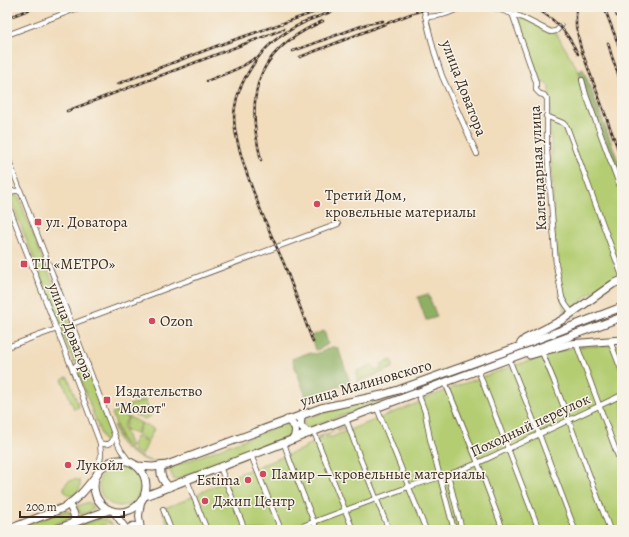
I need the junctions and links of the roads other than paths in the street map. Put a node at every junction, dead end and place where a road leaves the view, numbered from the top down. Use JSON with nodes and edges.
{"nodes":[{"id":1,"x":81,"y":7,"type":"edge"},
{"id":2,"x":423,"y":7,"type":"edge"},
{"id":3,"x":462,"y":7,"type":"edge"},
{"id":4,"x":492,"y":7,"type":"edge"},
{"id":5,"x":619,"y":7,"type":"edge"},
{"id":6,"x":512,"y":13,"type":"junction"},
{"id":7,"x":622,"y":14,"type":"edge"},
{"id":8,"x":426,"y":17,"type":"junction"},
{"id":9,"x":561,"y":26,"type":"dead end"},
{"id":10,"x":7,"y":35,"type":"edge"},
{"id":11,"x":582,"y":80,"type":"dead end"},
{"id":12,"x":546,"y":116,"type":"junction"},
{"id":13,"x":476,"y":154,"type":"dead end"},
{"id":14,"x":7,"y":156,"type":"edge"},
{"id":15,"x":12,"y":169,"type":"junction"},
{"id":16,"x":7,"y":175,"type":"edge"},
{"id":17,"x":20,"y":192,"type":"junction"},
{"id":18,"x":622,"y":192,"type":"edge"},
{"id":19,"x":7,"y":197,"type":"edge"},
{"id":20,"x":7,"y":202,"type":"edge"},
{"id":21,"x":338,"y":224,"type":"dead end"},
{"id":22,"x":622,"y":276,"type":"edge"},
{"id":23,"x":622,"y":280,"type":"edge"},
{"id":24,"x":622,"y":307,"type":"edge"},
{"id":25,"x":572,"y":313,"type":"junction"},
{"id":26,"x":622,"y":317,"type":"edge"},
{"id":27,"x":72,"y":324,"type":"junction"},
{"id":28,"x":57,"y":329,"type":"junction"},
{"id":29,"x":622,"y":340,"type":"edge"},
{"id":30,"x":610,"y":341,"type":"junction"},
{"id":31,"x":576,"y":343,"type":"junction"},
{"id":32,"x":7,"y":347,"type":"edge"},
{"id":33,"x":515,"y":348,"type":"junction"},
{"id":34,"x":542,"y":352,"type":"junction"},
{"id":35,"x":518,"y":355,"type":"junction"},
{"id":36,"x":509,"y":359,"type":"junction"},
{"id":37,"x":88,"y":366,"type":"junction"},
{"id":38,"x":478,"y":370,"type":"junction"},
{"id":39,"x":73,"y":371,"type":"junction"},
{"id":40,"x":622,"y":372,"type":"edge"},
{"id":41,"x":445,"y":382,"type":"junction"},
{"id":42,"x":418,"y":393,"type":"junction"},
{"id":43,"x":622,"y":395,"type":"edge"},
{"id":44,"x":599,"y":406,"type":"junction"},
{"id":45,"x":377,"y":408,"type":"junction"},
{"id":46,"x":302,"y":414,"type":"junction"},
{"id":47,"x":346,"y":419,"type":"junction"},
{"id":48,"x":287,"y":420,"type":"junction"},
{"id":49,"x":569,"y":420,"type":"junction"},
{"id":50,"x":311,"y":432,"type":"junction"},
{"id":51,"x":539,"y":434,"type":"junction"},
{"id":52,"x":114,"y":435,"type":"junction"},
{"id":53,"x":294,"y":439,"type":"junction"},
{"id":54,"x":100,"y":443,"type":"junction"},
{"id":55,"x":284,"y":443,"type":"junction"},
{"id":56,"x":508,"y":448,"type":"junction"},
{"id":57,"x":252,"y":455,"type":"junction"},
{"id":58,"x":129,"y":461,"type":"junction"},
{"id":59,"x":478,"y":463,"type":"junction"},
{"id":60,"x":138,"y":466,"type":"junction"},
{"id":61,"x":160,"y":466,"type":"junction"},
{"id":62,"x":220,"y":467,"type":"junction"},
{"id":63,"x":622,"y":467,"type":"edge"},
{"id":64,"x":97,"y":475,"type":"junction"},
{"id":65,"x":440,"y":477,"type":"junction"},
{"id":66,"x":187,"y":480,"type":"junction"},
{"id":67,"x":169,"y":486,"type":"junction"},
{"id":68,"x":408,"y":487,"type":"junction"},
{"id":69,"x":143,"y":499,"type":"junction"},
{"id":70,"x":377,"y":499,"type":"junction"},
{"id":71,"x":69,"y":504,"type":"junction"},
{"id":72,"x":163,"y":509,"type":"dead end"},
{"id":73,"x":111,"y":510,"type":"junction"},
{"id":74,"x":345,"y":511,"type":"junction"},
{"id":75,"x":314,"y":522,"type":"junction"},
{"id":76,"x":73,"y":523,"type":"junction"},
{"id":77,"x":141,"y":529,"type":"edge"},
{"id":78,"x":7,"y":530,"type":"edge"},
{"id":79,"x":54,"y":530,"type":"edge"},
{"id":80,"x":128,"y":530,"type":"edge"},
{"id":81,"x":171,"y":530,"type":"edge"},
{"id":82,"x":207,"y":530,"type":"edge"},
{"id":83,"x":245,"y":530,"type":"edge"},
{"id":84,"x":281,"y":530,"type":"edge"},
{"id":85,"x":292,"y":530,"type":"edge"},
{"id":86,"x":317,"y":530,"type":"edge"},
{"id":87,"x":353,"y":530,"type":"edge"},
{"id":88,"x":389,"y":530,"type":"edge"},
{"id":89,"x":426,"y":530,"type":"edge"},
{"id":90,"x":454,"y":530,"type":"edge"},
{"id":91,"x":462,"y":530,"type":"edge"},
{"id":92,"x":503,"y":530,"type":"edge"},
{"id":93,"x":539,"y":530,"type":"edge"},
{"id":94,"x":575,"y":530,"type":"edge"},
{"id":95,"x":610,"y":530,"type":"edge"}],
"edges":[{"from":1,"to":10,"type":"street"},
{"from":2,"to":8,"type":"street","name":"улица Доватора"},
{"from":3,"to":8,"type":"street"},
{"from":4,"to":6,"type":"street"},
{"from":5,"to":7,"type":"street"},
{"from":6,"to":9,"type":"street"},
{"from":6,"to":12,"type":"street","name":"Календарная улица"},
{"from":8,"to":13,"type":"street","name":"улица Доватора"},
{"from":11,"to":18,"type":"street"},
{"from":12,"to":22,"type":"street"},
{"from":12,"to":25,"type":"street","name":"Календарная улица"},
{"from":14,"to":15,"type":"street","name":"улица Доватора"},
{"from":15,"to":16,"type":"street"},
{"from":15,"to":17,"type":"street","name":"улица Доватора"},
{"from":17,"to":19,"type":"street"},
{"from":17,"to":27,"type":"street","name":"улица Доватора"},
{"from":20,"to":28,"type":"street","name":"улица Доватора"},
{"from":21,"to":27,"type":"street","name":"улица Доватора"},
{"from":23,"to":25,"type":"highway"},
{"from":24,"to":33,"type":"highway","name":"улица Малиновского"},
{"from":25,"to":33,"type":"highway"},
{"from":26,"to":35,"type":"highway","name":"улица Малиновского"},
{"from":27,"to":37,"type":"street","name":"улица Доватора"},
{"from":28,"to":32,"type":"street"},
{"from":28,"to":39,"type":"street","name":"улица Доватора"},
{"from":29,"to":30,"type":"highway"},
{"from":30,"to":31,"type":"highway"},
{"from":30,"to":40,"type":"street"},
{"from":31,"to":34,"type":"highway"},
{"from":31,"to":44,"type":"street"},
{"from":33,"to":46,"type":"highway","name":"улица Малиновского"},
{"from":34,"to":35,"type":"highway"},
{"from":34,"to":49,"type":"street"},
{"from":35,"to":36,"type":"highway","name":"улица Малиновского"},
{"from":36,"to":38,"type":"highway","name":"улица Малиновского"},
{"from":36,"to":51,"type":"street"},
{"from":37,"to":39,"type":"street"},
{"from":37,"to":52,"type":"street","name":"улица Доватора"},
{"from":38,"to":41,"type":"highway","name":"улица Малиновского"},
{"from":38,"to":56,"type":"street"},
{"from":39,"to":54,"type":"street","name":"улица Доватора"},
{"from":41,"to":42,"type":"highway","name":"улица Малиновского"},
{"from":41,"to":59,"type":"street"},
{"from":42,"to":45,"type":"highway","name":"улица Малиновского"},
{"from":42,"to":65,"type":"street"},
{"from":43,"to":44,"type":"street","name":"Походный переулок"},
{"from":44,"to":49,"type":"street","name":"Походный переулок"},
{"from":44,"to":63,"type":"street"},
{"from":45,"to":47,"type":"highway","name":"улица Малиновского"},
{"from":45,"to":68,"type":"street"},
{"from":46,"to":48,"type":"highway","name":"улица Малиновского"},
{"from":46,"to":50,"type":"highway"},
{"from":47,"to":50,"type":"highway","name":"улица Малиновского"},
{"from":47,"to":70,"type":"street"},
{"from":48,"to":53,"type":"highway"},
{"from":48,"to":61,"type":"highway","name":"улица Малиновского"},
{"from":49,"to":51,"type":"street","name":"Походный переулок"},
{"from":49,"to":95,"type":"street"},
{"from":50,"to":53,"type":"highway","name":"улица Малиновского"},
{"from":50,"to":74,"type":"street"},
{"from":51,"to":56,"type":"street","name":"Походный переулок"},
{"from":51,"to":94,"type":"street"},
{"from":52,"to":54,"type":"street"},
{"from":52,"to":58,"type":"street","name":"улица Доватора"},
{"from":53,"to":55,"type":"highway","name":"улица Малиновского"},
{"from":54,"to":64,"type":"street","name":"улица Доватора"},
{"from":55,"to":57,"type":"highway","name":"улица Малиновского"},
{"from":55,"to":75,"type":"street"},
{"from":56,"to":59,"type":"street","name":"Походный переулок"},
{"from":56,"to":93,"type":"street"},
{"from":57,"to":62,"type":"highway","name":"улица Малиновского"},
{"from":57,"to":84,"type":"street"},
{"from":58,"to":60,"type":"highway"},
{"from":58,"to":64,"type":"highway"},
{"from":59,"to":91,"type":"street","name":"Походный переулок"},
{"from":59,"to":92,"type":"street"},
{"from":60,"to":61,"type":"highway","name":"улица Малиновского"},
{"from":60,"to":69,"type":"highway"},
{"from":61,"to":67,"type":"highway"},
{"from":62,"to":66,"type":"highway","name":"улица Малиновского"},
{"from":62,"to":83,"type":"street"},
{"from":64,"to":71,"type":"highway"},
{"from":64,"to":73,"type":"highway"},
{"from":65,"to":68,"type":"street"},
{"from":65,"to":90,"type":"street"},
{"from":66,"to":67,"type":"highway","name":"улица Малиновского"},
{"from":66,"to":82,"type":"street"},
{"from":67,"to":69,"type":"highway","name":"улица Малиновского"},
{"from":68,"to":70,"type":"street"},
{"from":68,"to":89,"type":"street"},
{"from":69,"to":73,"type":"highway"},
{"from":69,"to":77,"type":"main road"},
{"from":70,"to":74,"type":"street"},
{"from":70,"to":88,"type":"street"},
{"from":71,"to":76,"type":"highway"},
{"from":71,"to":78,"type":"highway"},
{"from":72,"to":81,"type":"street"},
{"from":73,"to":76,"type":"highway"},
{"from":73,"to":80,"type":"main road"},
{"from":74,"to":75,"type":"street"},
{"from":74,"to":87,"type":"street"},
{"from":75,"to":85,"type":"street"},
{"from":75,"to":86,"type":"street"},
{"from":76,"to":79,"type":"highway"},
{"from":77,"to":80,"type":"main road"}]}
